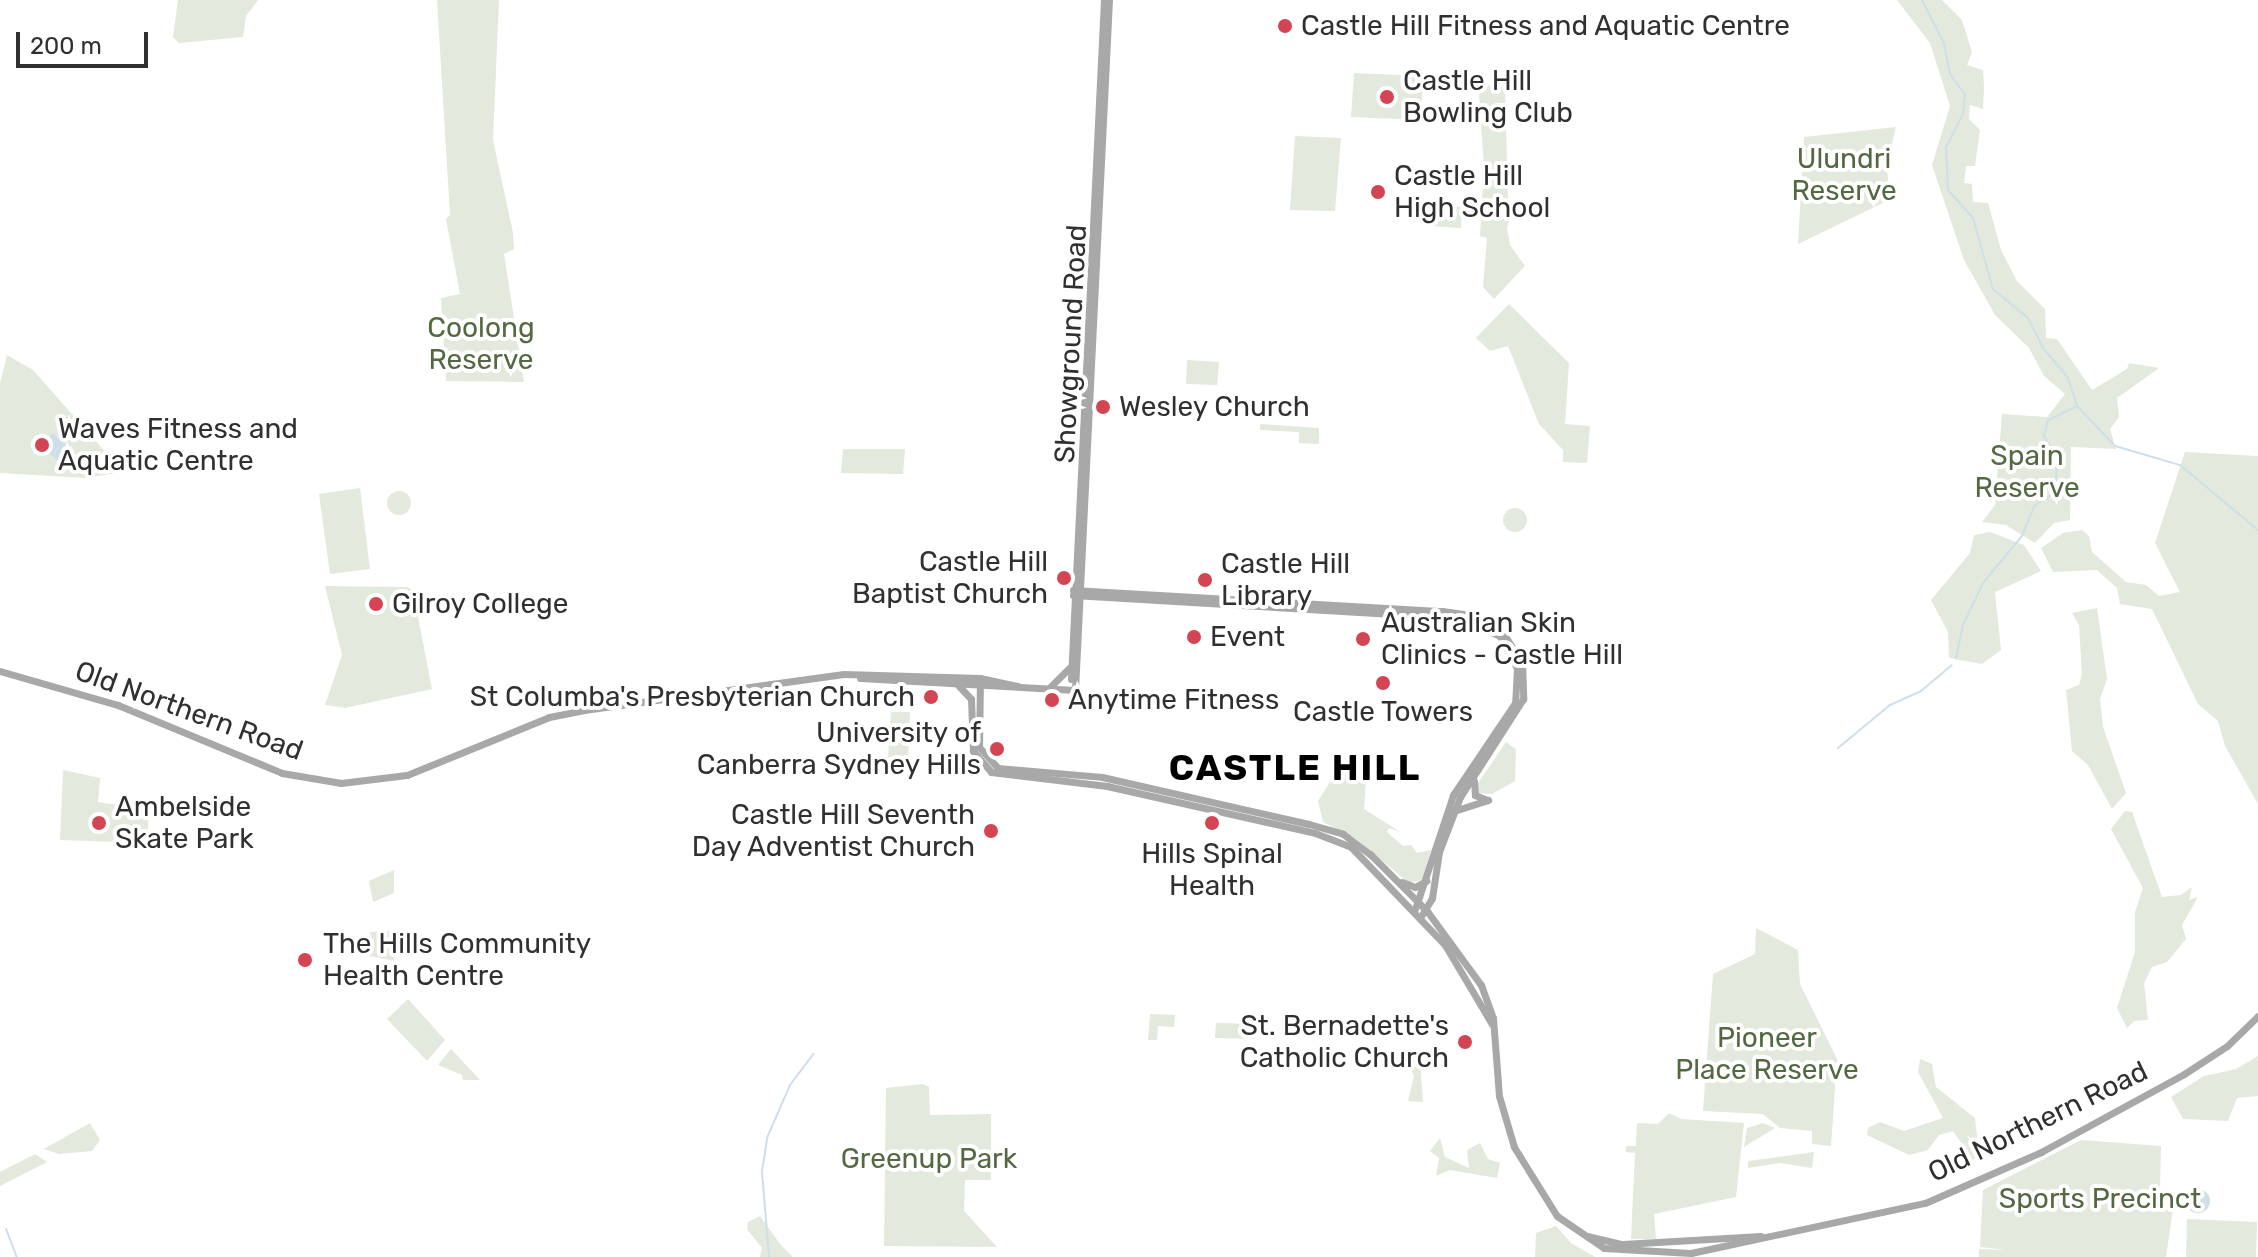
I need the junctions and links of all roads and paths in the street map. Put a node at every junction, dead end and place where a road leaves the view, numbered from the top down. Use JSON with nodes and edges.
{"nodes":[{"id":1,"x":1107,"y":0,"type":"edge"},
{"id":2,"x":1098,"y":164,"type":"junction"},
{"id":3,"x":1089,"y":434,"type":"junction"},
{"id":4,"x":1079,"y":449,"type":"junction"},
{"id":5,"x":1083,"y":557,"type":"junction"},
{"id":6,"x":1110,"y":591,"type":"junction"},
{"id":7,"x":1077,"y":593,"type":"junction"},
{"id":8,"x":1071,"y":662,"type":"junction"},
{"id":9,"x":0,"y":671,"type":"edge"},
{"id":10,"x":830,"y":678,"type":"junction"},
{"id":11,"x":978,"y":682,"type":"junction"},
{"id":12,"x":954,"y":684,"type":"junction"},
{"id":13,"x":1047,"y":688,"type":"junction"},
{"id":14,"x":1073,"y":690,"type":"junction"},
{"id":15,"x":971,"y":730,"type":"junction"},
{"id":16,"x":984,"y":763,"type":"junction"},
{"id":17,"x":1476,"y":775,"type":"junction"},
{"id":18,"x":1457,"y":796,"type":"junction"},
{"id":19,"x":1454,"y":811,"type":"junction"},
{"id":20,"x":1308,"y":827,"type":"junction"},
{"id":21,"x":1392,"y":880,"type":"junction"},
{"id":22,"x":1426,"y":881,"type":"junction"},
{"id":23,"x":1418,"y":907,"type":"junction"},
{"id":24,"x":1424,"y":914,"type":"junction"},
{"id":25,"x":2258,"y":1016,"type":"edge"},
{"id":26,"x":1581,"y":1235,"type":"junction"},
{"id":27,"x":1772,"y":1237,"type":"junction"},
{"id":28,"x":1678,"y":1243,"type":"junction"},
{"id":29,"x":1730,"y":1246,"type":"junction"},
{"id":30,"x":1641,"y":1255,"type":"edge"},
{"id":31,"x":1678,"y":1256,"type":"edge"},
{"id":32,"x":1706,"y":1257,"type":"edge"}],
"edges":[{"from":1,"to":2,"type":"main road","name":"Showground Road"},
{"from":2,"to":3,"type":"main road","name":"Showground Road"},
{"from":2,"to":4,"type":"main road","name":"Showground Road"},
{"from":3,"to":4,"type":"main road"},
{"from":3,"to":5,"type":"main road","name":"Showground Road"},
{"from":4,"to":7,"type":"main road","name":"Showground Road"},
{"from":5,"to":6,"type":"main road"},
{"from":5,"to":7,"type":"main road","name":"Showground Road"},
{"from":6,"to":7,"type":"main road"},
{"from":6,"to":17,"type":"main road"},
{"from":7,"to":8,"type":"main road","name":"Showground Road"},
{"from":7,"to":14,"type":"main road","name":"Showground Road"},
{"from":7,"to":18,"type":"main road"},
{"from":8,"to":13,"type":"main road"},
{"from":8,"to":14,"type":"main road","name":"Showground Road"},
{"from":9,"to":10,"type":"main road","name":"Old Northern Road"},
{"from":10,"to":11,"type":"main road","name":"Old Northern Road"},
{"from":10,"to":12,"type":"main road","name":"Old Northern Road"},
{"from":11,"to":12,"type":"main road","name":"Old Northern Road"},
{"from":11,"to":13,"type":"main road","name":"Old Northern Road"},
{"from":11,"to":15,"type":"main road"},
{"from":11,"to":16,"type":"main road"},
{"from":12,"to":15,"type":"main road"},
{"from":13,"to":14,"type":"main road","name":"Old Northern Road"},
{"from":15,"to":16,"type":"main road"},
{"from":16,"to":20,"type":"main road"},
{"from":17,"to":18,"type":"main road"},
{"from":17,"to":19,"type":"main road"},
{"from":18,"to":19,"type":"main road"},
{"from":18,"to":22,"type":"main road"},
{"from":19,"to":24,"type":"main road"},
{"from":20,"to":21,"type":"main road","name":"Old Northern Road"},
{"from":20,"to":21,"type":"main road","name":"Old Northern Road"},
{"from":21,"to":22,"type":"main road"},
{"from":21,"to":23,"type":"main road","name":"Old Northern Road"},
{"from":22,"to":23,"type":"main road"},
{"from":23,"to":24,"type":"main road","name":"Old Northern Road"},
{"from":24,"to":26,"type":"main road","name":"Old Northern Road"},
{"from":25,"to":27,"type":"main road","name":"Old Northern Road"},
{"from":26,"to":28,"type":"main road","name":"Old Northern Road"},
{"from":26,"to":30,"type":"main road","name":"Old Northern Road"},
{"from":27,"to":28,"type":"main road","name":"Old Northern Road"},
{"from":27,"to":29,"type":"main road","name":"Old Northern Road"},
{"from":28,"to":31,"type":"main road"},
{"from":29,"to":31,"type":"main road","name":"Old Northern Road"},
{"from":29,"to":32,"type":"main road"},
{"from":30,"to":31,"type":"main road","name":"Old Northern Road"}]}
